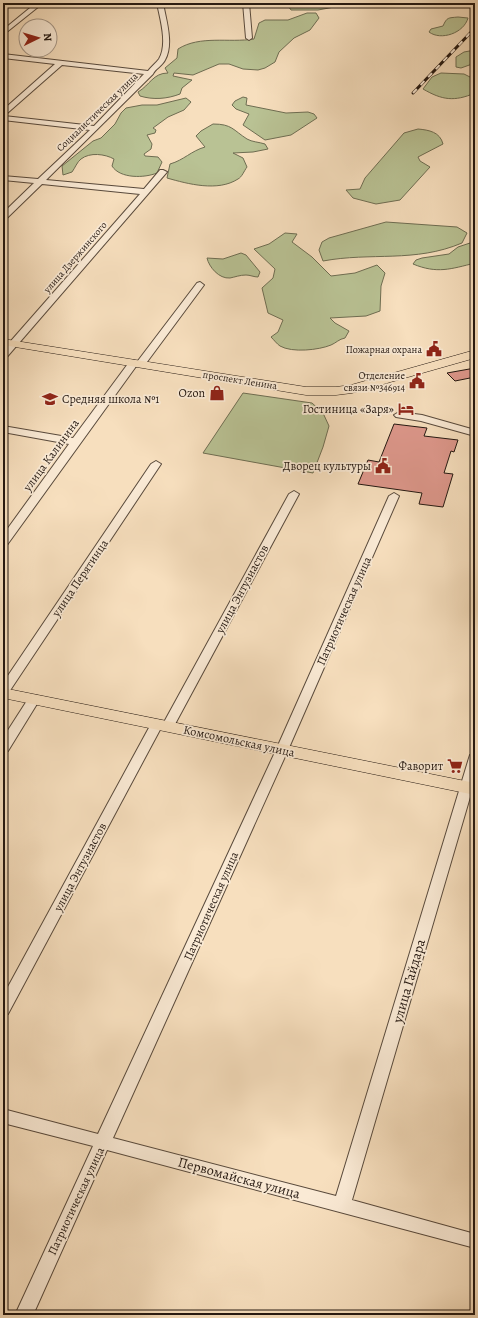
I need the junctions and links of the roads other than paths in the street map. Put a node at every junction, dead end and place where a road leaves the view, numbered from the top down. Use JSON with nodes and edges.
{"nodes":[{"id":1,"x":10,"y":3,"type":"edge"},
{"id":2,"x":40,"y":3,"type":"edge"},
{"id":3,"x":160,"y":3,"type":"edge"},
{"id":4,"x":246,"y":3,"type":"edge"},
{"id":5,"x":3,"y":8,"type":"edge"},
{"id":6,"x":3,"y":33,"type":"edge"},
{"id":7,"x":249,"y":38,"type":"dead end"},
{"id":8,"x":3,"y":56,"type":"edge"},
{"id":9,"x":60,"y":63,"type":"junction"},
{"id":10,"x":150,"y":73,"type":"junction"},
{"id":11,"x":3,"y":114,"type":"edge"},
{"id":12,"x":3,"y":118,"type":"edge"},
{"id":13,"x":96,"y":128,"type":"junction"},
{"id":14,"x":163,"y":172,"type":"dead end"},
{"id":15,"x":3,"y":178,"type":"edge"},
{"id":16,"x":38,"y":182,"type":"junction"},
{"id":17,"x":146,"y":192,"type":"junction"},
{"id":18,"x":3,"y":217,"type":"edge"},
{"id":19,"x":200,"y":285,"type":"dead end"},
{"id":20,"x":8,"y":343,"type":"edge"},
{"id":21,"x":475,"y":354,"type":"edge"},
{"id":22,"x":3,"y":356,"type":"edge"},
{"id":23,"x":137,"y":364,"type":"junction"},
{"id":24,"x":399,"y":415,"type":"dead end"},
{"id":25,"x":3,"y":429,"type":"edge"},
{"id":26,"x":475,"y":433,"type":"edge"},
{"id":27,"x":76,"y":442,"type":"junction"},
{"id":28,"x":156,"y":464,"type":"dead end"},
{"id":29,"x":294,"y":494,"type":"dead end"},
{"id":30,"x":394,"y":496,"type":"dead end"},
{"id":31,"x":3,"y":543,"type":"edge"},
{"id":32,"x":3,"y":692,"type":"edge"},
{"id":33,"x":34,"y":699,"type":"junction"},
{"id":34,"x":163,"y":725,"type":"junction"},
{"id":35,"x":3,"y":748,"type":"edge"},
{"id":36,"x":282,"y":750,"type":"junction"},
{"id":37,"x":475,"y":758,"type":"edge"},
{"id":38,"x":471,"y":788,"type":"edge"},
{"id":39,"x":3,"y":1010,"type":"edge"},
{"id":40,"x":3,"y":1116,"type":"edge"},
{"id":41,"x":103,"y":1142,"type":"junction"},
{"id":42,"x":342,"y":1205,"type":"junction"},
{"id":43,"x":475,"y":1241,"type":"edge"},
{"id":44,"x":24,"y":1315,"type":"edge"}],
"edges":[{"from":1,"to":5,"type":"street"},
{"from":2,"to":6,"type":"street"},
{"from":3,"to":10,"type":"street","name":"Социалистическая улица"},
{"from":4,"to":7,"type":"street"},
{"from":8,"to":9,"type":"street"},
{"from":9,"to":10,"type":"street"},
{"from":9,"to":11,"type":"street"},
{"from":10,"to":13,"type":"street","name":"Социалистическая улица"},
{"from":12,"to":13,"type":"street"},
{"from":13,"to":16,"type":"street","name":"Социалистическая улица"},
{"from":14,"to":17,"type":"street","name":"улица Дзержинского"},
{"from":15,"to":16,"type":"street"},
{"from":16,"to":17,"type":"street"},
{"from":16,"to":18,"type":"street","name":"Социалистическая улица"},
{"from":17,"to":20,"type":"street","name":"улица Дзержинского"},
{"from":19,"to":23,"type":"street","name":"улица Калинина"},
{"from":20,"to":22,"type":"street","name":"улица Дзержинского"},
{"from":20,"to":23,"type":"main road","name":"проспект Ленина"},
{"from":21,"to":23,"type":"main road","name":"проспект Ленина"},
{"from":23,"to":27,"type":"street","name":"улица Калинина"},
{"from":24,"to":26,"type":"street"},
{"from":25,"to":27,"type":"street"},
{"from":27,"to":31,"type":"street","name":"улица Калинина"},
{"from":28,"to":32,"type":"street","name":"улица Перятинца"},
{"from":29,"to":34,"type":"street","name":"улица Энтузиастов"},
{"from":30,"to":36,"type":"street","name":"Патриотическая улица"},
{"from":32,"to":33,"type":"main road","name":"Комсомольская улица"},
{"from":33,"to":34,"type":"main road","name":"Комсомольская улица"},
{"from":33,"to":35,"type":"street"},
{"from":34,"to":36,"type":"main road","name":"Комсомольская улица"},
{"from":34,"to":39,"type":"street","name":"улица Энтузиастов"},
{"from":36,"to":38,"type":"main road","name":"Комсомольская улица"},
{"from":36,"to":41,"type":"street","name":"Патриотическая улица"},
{"from":37,"to":38,"type":"street","name":"улица Гайдара"},
{"from":38,"to":42,"type":"street","name":"улица Гайдара"},
{"from":40,"to":41,"type":"street","name":"Первомайская улица"},
{"from":41,"to":42,"type":"street","name":"Первомайская улица"},
{"from":41,"to":44,"type":"street","name":"Патриотическая улица"},
{"from":42,"to":43,"type":"street","name":"Первомайская улица"}]}
